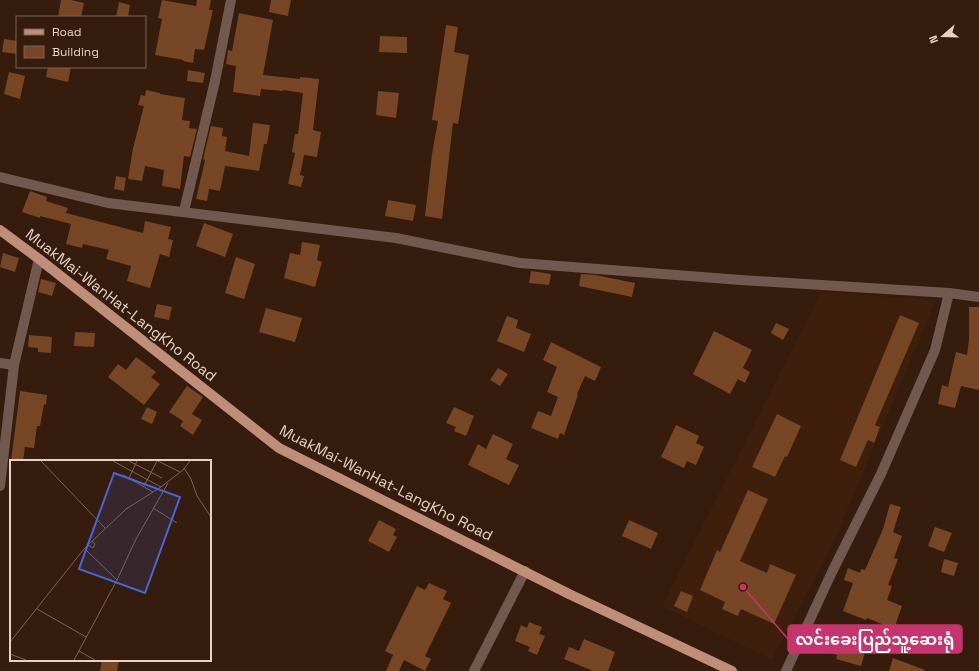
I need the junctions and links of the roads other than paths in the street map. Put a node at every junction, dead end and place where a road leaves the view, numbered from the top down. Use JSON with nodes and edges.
{"nodes":[{"id":1,"x":231,"y":0,"type":"edge"},
{"id":2,"x":0,"y":177,"type":"edge"},
{"id":3,"x":184,"y":211,"type":"junction"},
{"id":4,"x":0,"y":230,"type":"edge"},
{"id":5,"x":39,"y":259,"type":"junction"},
{"id":6,"x":949,"y":293,"type":"junction"},
{"id":7,"x":979,"y":297,"type":"edge"},
{"id":8,"x":0,"y":363,"type":"edge"},
{"id":9,"x":14,"y":365,"type":"junction"},
{"id":10,"x":0,"y":486,"type":"edge"},
{"id":11,"x":525,"y":571,"type":"junction"},
{"id":12,"x":474,"y":671,"type":"edge"},
{"id":13,"x":732,"y":671,"type":"edge"},
{"id":14,"x":786,"y":671,"type":"edge"}],
"edges":[{"from":1,"to":3,"type":"street"},
{"from":2,"to":3,"type":"street"},
{"from":3,"to":6,"type":"street"},
{"from":4,"to":5,"type":"main road","name":"MuakMai-WanHat-LangKho Road"},
{"from":5,"to":9,"type":"street"},
{"from":5,"to":11,"type":"main road","name":"MuakMai-WanHat-LangKho Road"},
{"from":6,"to":7,"type":"street"},
{"from":6,"to":14,"type":"street"},
{"from":8,"to":9,"type":"street"},
{"from":9,"to":10,"type":"street"},
{"from":11,"to":12,"type":"street"},
{"from":11,"to":13,"type":"main road","name":"MuakMai-WanHat-LangKho Road"}]}
